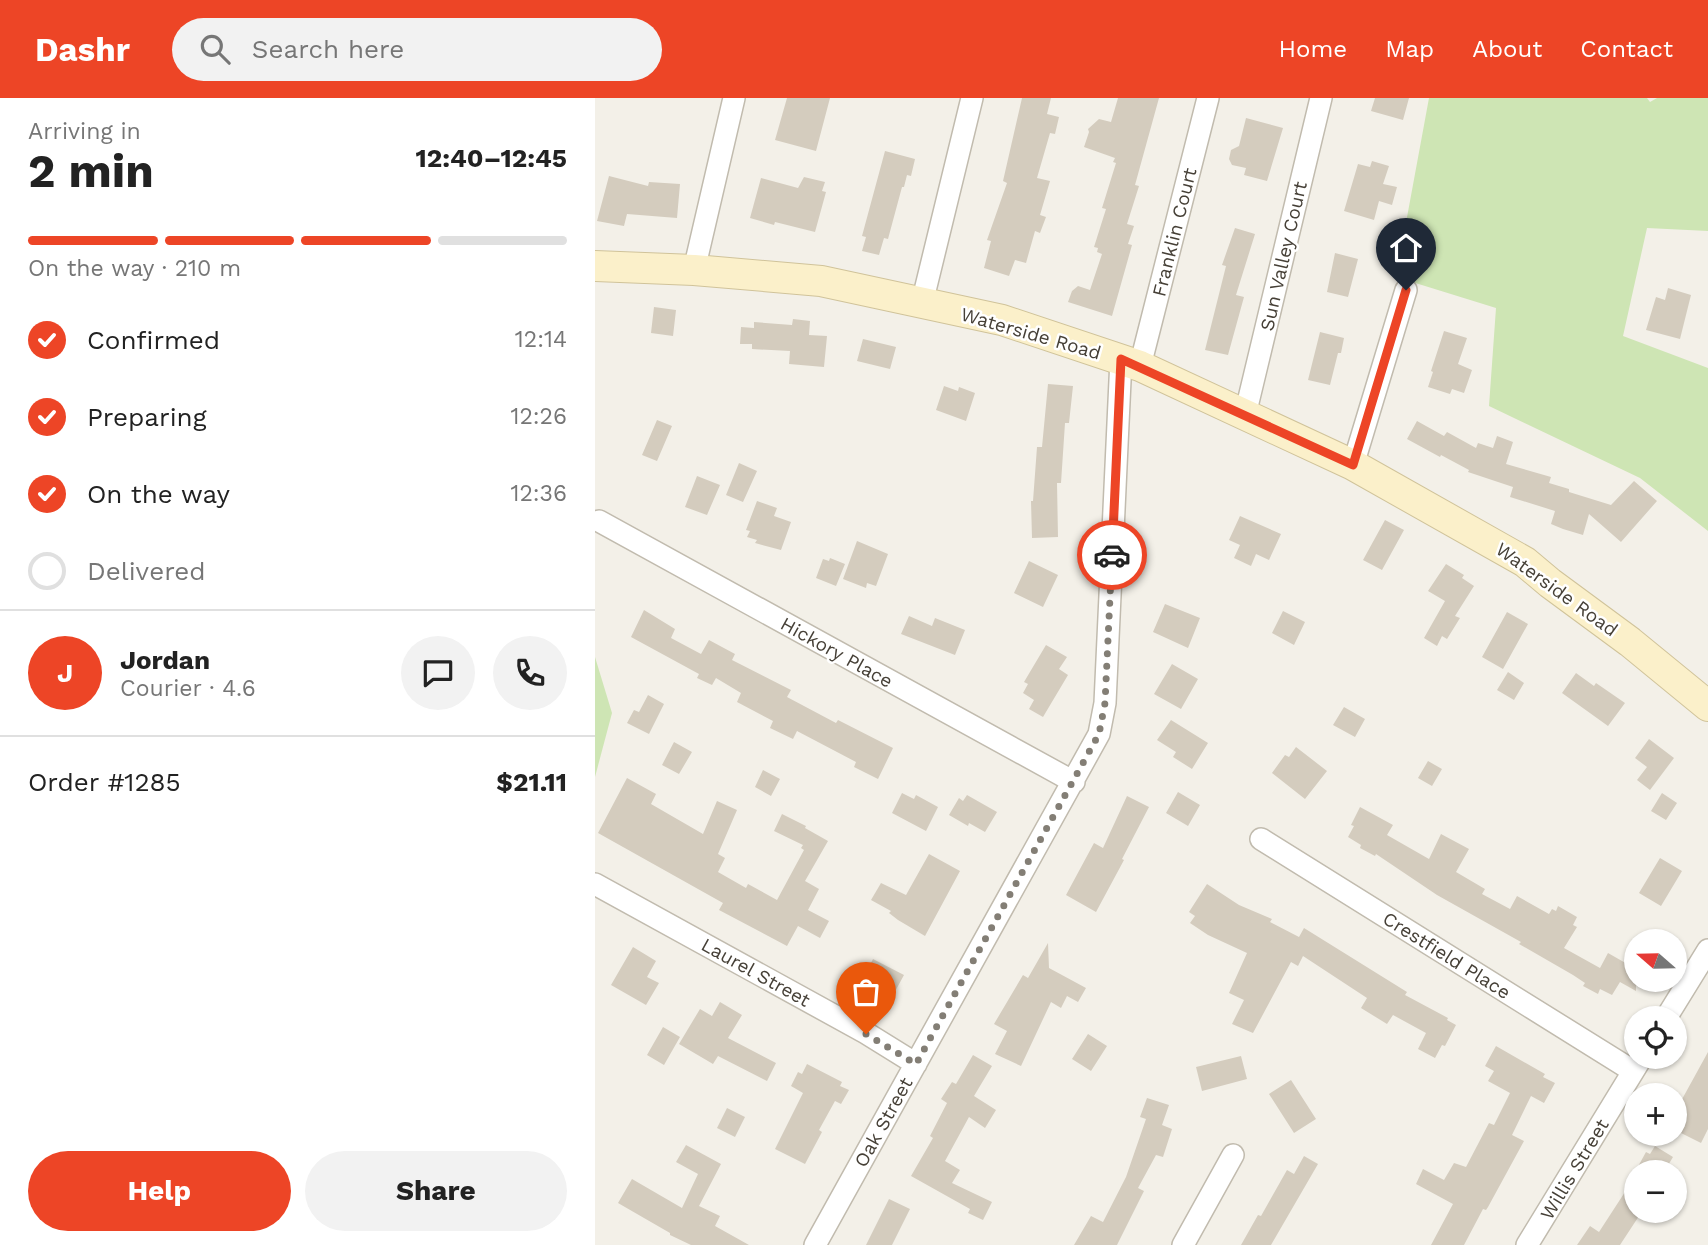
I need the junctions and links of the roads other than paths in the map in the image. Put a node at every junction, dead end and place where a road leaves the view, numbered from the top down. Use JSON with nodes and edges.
{"nodes":[{"id":1,"x":734,"y":98,"type":"edge"},
{"id":2,"x":972,"y":98,"type":"edge"},
{"id":3,"x":1208,"y":98,"type":"edge"},
{"id":4,"x":1321,"y":98,"type":"edge"},
{"id":5,"x":595,"y":266,"type":"edge"},
{"id":6,"x":694,"y":270,"type":"junction"},
{"id":7,"x":1406,"y":290,"type":"dead end"},
{"id":8,"x":922,"y":303,"type":"junction"},
{"id":9,"x":1130,"y":363,"type":"junction"},
{"id":10,"x":1245,"y":415,"type":"junction"},
{"id":11,"x":1353,"y":465,"type":"junction"},
{"id":12,"x":600,"y":521,"type":"dead end"},
{"id":13,"x":1105,"y":703,"type":"joint"},
{"id":14,"x":1708,"y":706,"type":"edge"},
{"id":15,"x":1074,"y":782,"type":"junction"},
{"id":16,"x":1261,"y":839,"type":"dead end"},
{"id":17,"x":595,"y":884,"type":"edge"},
{"id":18,"x":1708,"y":950,"type":"edge"},
{"id":19,"x":1673,"y":1006,"type":"edge"},
{"id":20,"x":1624,"y":1056,"type":"edge"},
{"id":21,"x":916,"y":1064,"type":"junction"},
{"id":22,"x":1634,"y":1069,"type":"edge"},
{"id":23,"x":1233,"y":1155,"type":"dead end"},
{"id":24,"x":814,"y":1245,"type":"edge"},
{"id":25,"x":1183,"y":1245,"type":"edge"},
{"id":26,"x":1527,"y":1245,"type":"edge"}],
"edges":[{"from":1,"to":6,"type":"street"},
{"from":2,"to":8,"type":"street"},
{"from":3,"to":9,"type":"street","name":"Franklin Court"},
{"from":4,"to":10,"type":"street","name":"Sun Valley Court"},
{"from":5,"to":6,"type":"main road","name":"Waterside Road"},
{"from":6,"to":8,"type":"main road","name":"Waterside Road"},
{"from":7,"to":11,"type":"street"},
{"from":8,"to":9,"type":"main road","name":"Waterside Road"},
{"from":9,"to":10,"type":"main road","name":"Waterside Road"},
{"from":9,"to":13,"type":"street","name":"Franklin Court"},
{"from":10,"to":11,"type":"main road","name":"Waterside Road"},
{"from":11,"to":14,"type":"main road","name":"Waterside Road"},
{"from":12,"to":15,"type":"street","name":"Hickory Place"},
{"from":13,"to":15,"type":"street","name":"Oak Street"},
{"from":15,"to":21,"type":"street","name":"Oak Street"},
{"from":16,"to":20,"type":"street","name":"Crestfield Place"},
{"from":17,"to":21,"type":"street","name":"Laurel Street"},
{"from":18,"to":19,"type":"street"},
{"from":21,"to":24,"type":"street","name":"Oak Street"},
{"from":22,"to":26,"type":"street","name":"Willis Street"},
{"from":23,"to":25,"type":"street"}]}
